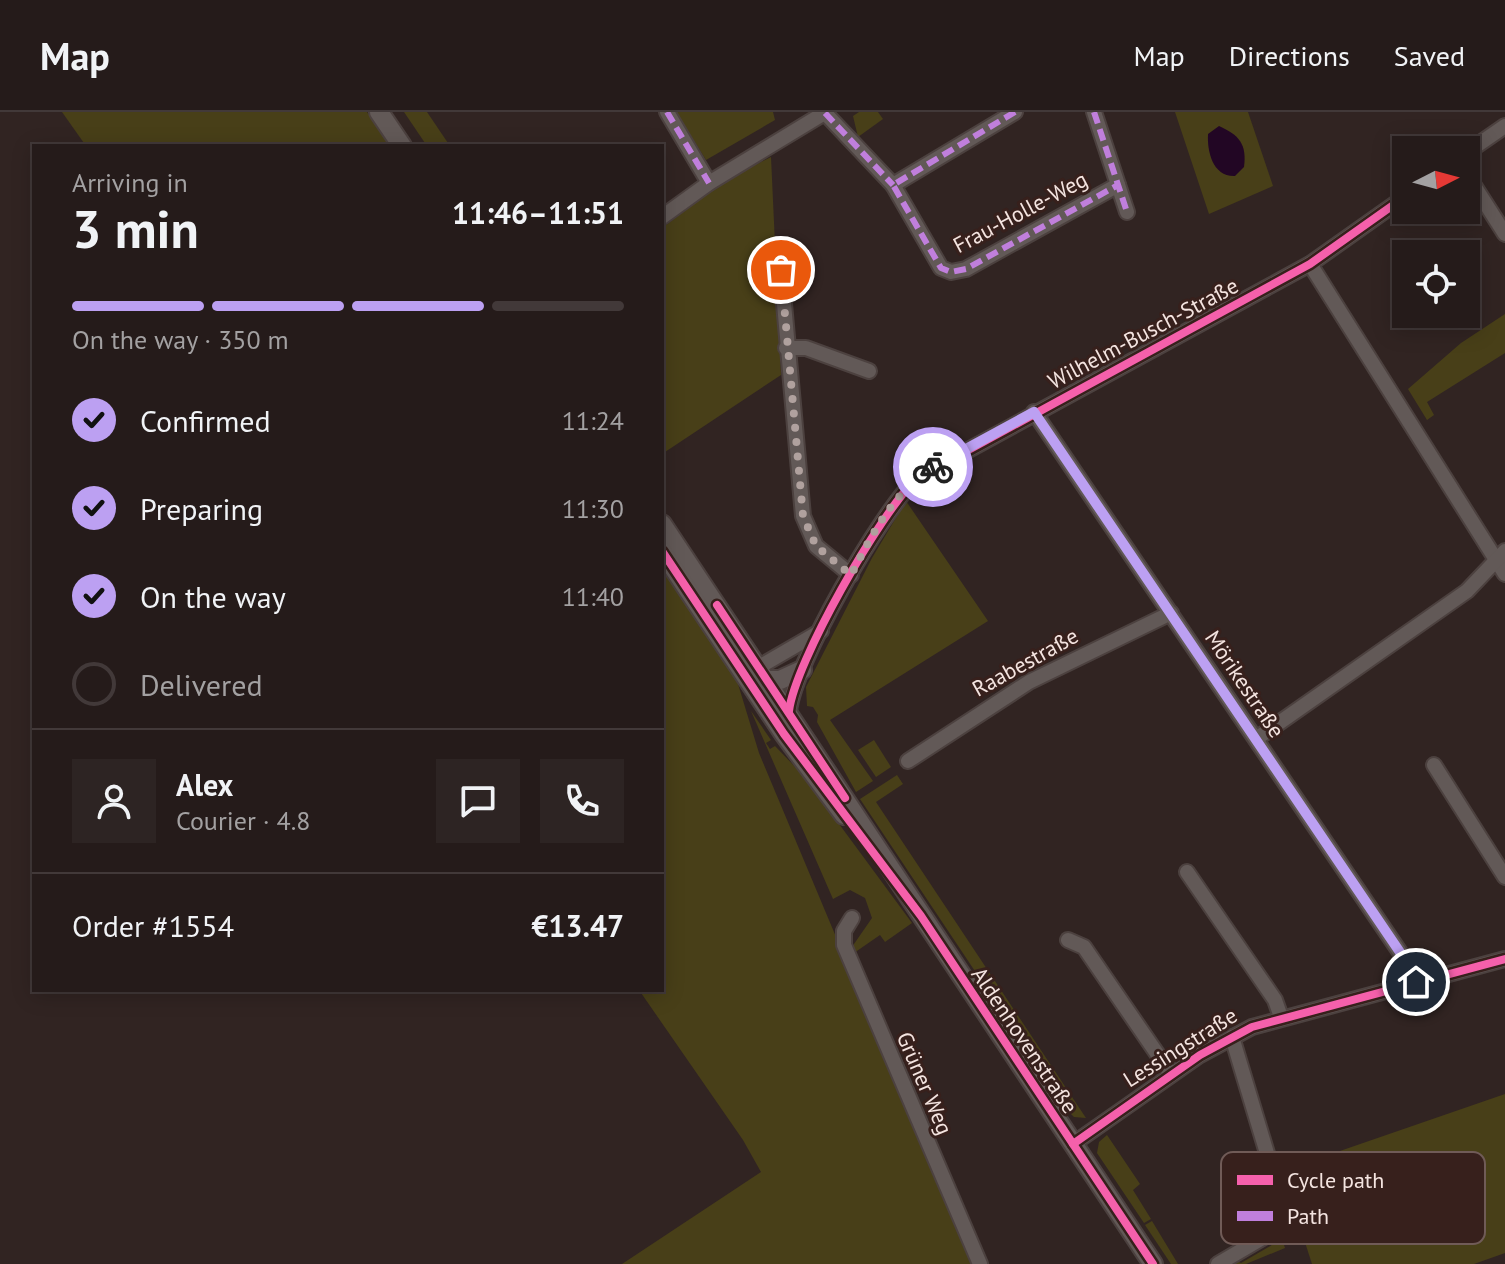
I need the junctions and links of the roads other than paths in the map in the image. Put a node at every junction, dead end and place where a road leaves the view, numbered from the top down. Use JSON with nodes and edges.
{"nodes":[{"id":1,"x":379,"y":112,"type":"edge"},
{"id":2,"x":667,"y":112,"type":"edge"},
{"id":3,"x":826,"y":112,"type":"edge"},
{"id":4,"x":1015,"y":112,"type":"edge"},
{"id":5,"x":1094,"y":112,"type":"edge"},
{"id":6,"x":1505,"y":126,"type":"edge"},
{"id":7,"x":1480,"y":143,"type":"edge"},
{"id":8,"x":401,"y":144,"type":"edge"},
{"id":9,"x":709,"y":183,"type":"junction"},
{"id":10,"x":893,"y":185,"type":"junction"},
{"id":11,"x":1118,"y":185,"type":"junction"},
{"id":12,"x":1480,"y":195,"type":"edge"},
{"id":13,"x":1392,"y":206,"type":"edge"},
{"id":14,"x":1127,"y":212,"type":"dead end"},
{"id":15,"x":664,"y":216,"type":"edge"},
{"id":16,"x":1505,"y":234,"type":"edge"},
{"id":17,"x":790,"y":257,"type":"dead end"},
{"id":18,"x":1310,"y":264,"type":"junction"},
{"id":19,"x":786,"y":348,"type":"junction"},
{"id":20,"x":869,"y":371,"type":"dead end"},
{"id":21,"x":1034,"y":412,"type":"junction"},
{"id":22,"x":664,"y":527,"type":"edge"},
{"id":23,"x":664,"y":554,"type":"edge"},
{"id":24,"x":1500,"y":556,"type":"edge"},
{"id":25,"x":1505,"y":574,"type":"edge"},
{"id":26,"x":851,"y":575,"type":"junction"},
{"id":27,"x":1171,"y":613,"type":"junction"},
{"id":28,"x":822,"y":631,"type":"junction"},
{"id":29,"x":802,"y":670,"type":"junction"},
{"id":30,"x":761,"y":681,"type":"junction"},
{"id":31,"x":789,"y":711,"type":"junction"},
{"id":32,"x":1256,"y":739,"type":"junction"},
{"id":33,"x":908,"y":761,"type":"dead end"},
{"id":34,"x":1434,"y":765,"type":"dead end"},
{"id":35,"x":1187,"y":872,"type":"dead end"},
{"id":36,"x":1505,"y":877,"type":"edge"},
{"id":37,"x":921,"y":916,"type":"junction"},
{"id":38,"x":852,"y":918,"type":"dead end"},
{"id":39,"x":1068,"y":940,"type":"dead end"},
{"id":40,"x":1505,"y":959,"type":"edge"},
{"id":41,"x":1416,"y":982,"type":"junction"},
{"id":42,"x":1281,"y":1017,"type":"junction"},
{"id":43,"x":1232,"y":1037,"type":"junction"},
{"id":44,"x":1171,"y":1074,"type":"junction"},
{"id":45,"x":1073,"y":1144,"type":"junction"},
{"id":46,"x":1267,"y":1152,"type":"edge"},
{"id":47,"x":1252,"y":1244,"type":"edge"},
{"id":48,"x":980,"y":1264,"type":"edge"},
{"id":49,"x":1153,"y":1264,"type":"edge"},
{"id":50,"x":1218,"y":1264,"type":"edge"}],
"edges":[{"from":1,"to":8,"type":"street"},
{"from":2,"to":9,"type":"street"},
{"from":3,"to":9,"type":"street"},
{"from":3,"to":10,"type":"street","name":"Frau-Holle-Weg"},
{"from":4,"to":10,"type":"street"},
{"from":5,"to":11,"type":"street","name":"Frau-Holle-Weg"},
{"from":6,"to":7,"type":"street"},
{"from":9,"to":15,"type":"street"},
{"from":10,"to":11,"type":"street","name":"Frau-Holle-Weg"},
{"from":11,"to":14,"type":"street","name":"Frau-Holle-Weg"},
{"from":12,"to":16,"type":"street"},
{"from":13,"to":18,"type":"street","name":"Wilhelm-Busch-Straße"},
{"from":17,"to":19,"type":"street"},
{"from":18,"to":21,"type":"street","name":"Wilhelm-Busch-Straße"},
{"from":18,"to":24,"type":"street"},
{"from":19,"to":20,"type":"street"},
{"from":19,"to":26,"type":"street"},
{"from":21,"to":26,"type":"street","name":"Wilhelm-Busch-Straße"},
{"from":21,"to":27,"type":"street","name":"Mörikestraße"},
{"from":22,"to":30,"type":"street","name":"Aldenhovenstraße"},
{"from":23,"to":30,"type":"street"},
{"from":24,"to":25,"type":"street"},
{"from":24,"to":32,"type":"street"},
{"from":26,"to":28,"type":"street","name":"Wilhelm-Busch-Straße"},
{"from":27,"to":32,"type":"street","name":"Mörikestraße"},
{"from":27,"to":33,"type":"street","name":"Raabestraße"},
{"from":28,"to":29,"type":"street","name":"Wilhelm-Busch-Straße"},
{"from":28,"to":30,"type":"street"},
{"from":29,"to":30,"type":"street"},
{"from":29,"to":31,"type":"street","name":"Wilhelm-Busch-Straße"},
{"from":30,"to":31,"type":"street","name":"Aldenhovenstraße"},
{"from":30,"to":37,"type":"street","name":"Aldenhovenstraße"},
{"from":31,"to":37,"type":"street","name":"Aldenhovenstraße"},
{"from":32,"to":41,"type":"street","name":"Mörikestraße"},
{"from":34,"to":36,"type":"street"},
{"from":35,"to":42,"type":"street"},
{"from":37,"to":45,"type":"street","name":"Aldenhovenstraße"},
{"from":38,"to":48,"type":"street","name":"Grüner Weg"},
{"from":39,"to":44,"type":"street"},
{"from":40,"to":41,"type":"street","name":"Lessingstraße"},
{"from":41,"to":42,"type":"street","name":"Lessingstraße"},
{"from":42,"to":43,"type":"street","name":"Lessingstraße"},
{"from":43,"to":44,"type":"street","name":"Lessingstraße"},
{"from":43,"to":46,"type":"street"},
{"from":44,"to":45,"type":"street","name":"Lessingstraße"},
{"from":45,"to":49,"type":"street","name":"Aldenhovenstraße"},
{"from":47,"to":50,"type":"street"}]}
